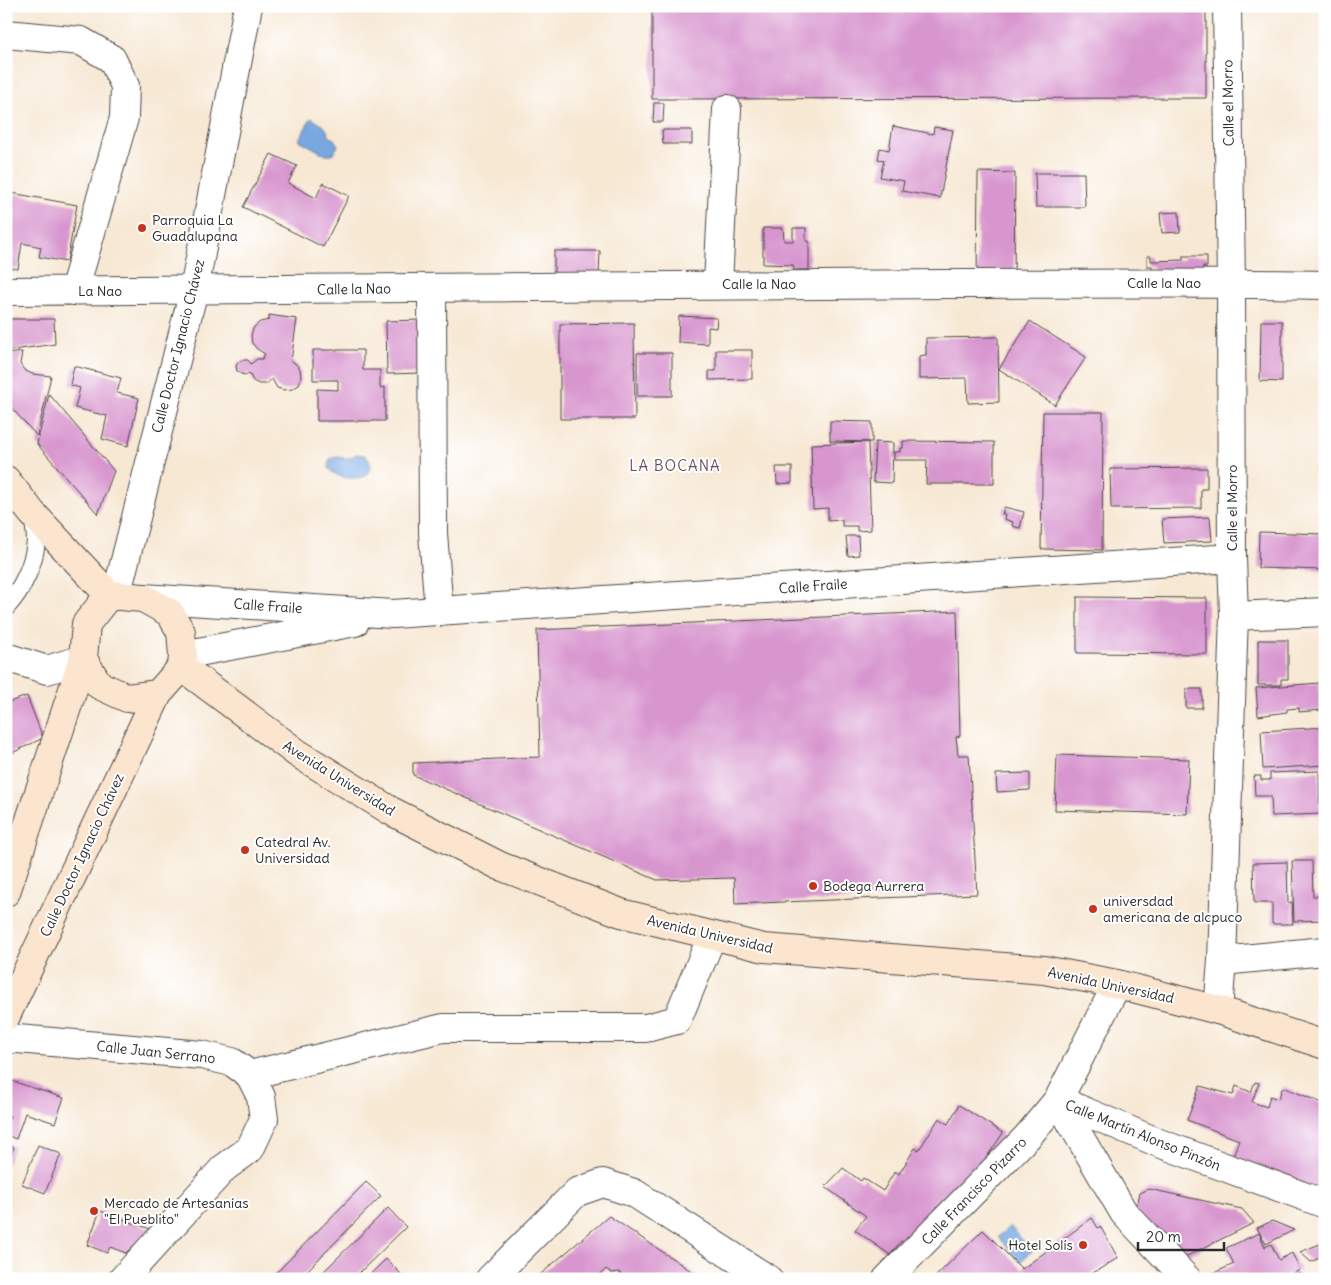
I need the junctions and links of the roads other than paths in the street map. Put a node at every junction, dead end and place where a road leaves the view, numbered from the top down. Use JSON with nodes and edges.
{"nodes":[{"id":1,"x":248,"y":6,"type":"edge"},
{"id":2,"x":1227,"y":6,"type":"edge"},
{"id":3,"x":6,"y":34,"type":"edge"},
{"id":4,"x":726,"y":109,"type":"dead end"},
{"id":5,"x":1231,"y":283,"type":"junction"},
{"id":6,"x":718,"y":284,"type":"junction"},
{"id":7,"x":1325,"y":285,"type":"edge"},
{"id":8,"x":432,"y":288,"type":"junction"},
{"id":9,"x":194,"y":290,"type":"junction"},
{"id":10,"x":6,"y":291,"type":"edge"},
{"id":11,"x":74,"y":291,"type":"junction"},
{"id":12,"x":6,"y":480,"type":"edge"},
{"id":13,"x":32,"y":513,"type":"junction"},
{"id":14,"x":1232,"y":558,"type":"junction"},
{"id":15,"x":122,"y":596,"type":"junction"},
{"id":16,"x":6,"y":607,"type":"edge"},
{"id":17,"x":438,"y":612,"type":"junction"},
{"id":18,"x":1325,"y":612,"type":"edge"},
{"id":19,"x":394,"y":614,"type":"junction"},
{"id":20,"x":1234,"y":616,"type":"junction"},
{"id":21,"x":6,"y":657,"type":"edge"},
{"id":22,"x":83,"y":659,"type":"junction"},
{"id":23,"x":183,"y":661,"type":"junction"},
{"id":24,"x":158,"y":694,"type":"junction"},
{"id":25,"x":6,"y":892,"type":"edge"},
{"id":26,"x":712,"y":936,"type":"junction"},
{"id":27,"x":1325,"y":951,"type":"edge"},
{"id":28,"x":1222,"y":961,"type":"junction"},
{"id":29,"x":1117,"y":984,"type":"junction"},
{"id":30,"x":1218,"y":1010,"type":"junction"},
{"id":31,"x":6,"y":1016,"type":"edge"},
{"id":32,"x":6,"y":1038,"type":"edge"},
{"id":33,"x":1325,"y":1045,"type":"edge"},
{"id":34,"x":250,"y":1074,"type":"junction"},
{"id":35,"x":1058,"y":1100,"type":"junction"},
{"id":36,"x":1325,"y":1204,"type":"edge"},
{"id":37,"x":124,"y":1279,"type":"edge"},
{"id":38,"x":490,"y":1279,"type":"edge"},
{"id":39,"x":768,"y":1279,"type":"edge"},
{"id":40,"x":888,"y":1279,"type":"edge"},
{"id":41,"x":1187,"y":1279,"type":"edge"}],
"edges":[{"from":1,"to":9,"type":"street","name":"Calle Doctor Ignacio Chávez"},
{"from":2,"to":5,"type":"street","name":"Calle el Morro"},
{"from":3,"to":11,"type":"street"},
{"from":4,"to":6,"type":"street"},
{"from":5,"to":6,"type":"street","name":"Calle la Nao"},
{"from":5,"to":7,"type":"street","name":"Calle la Nao"},
{"from":5,"to":14,"type":"street","name":"Calle el Morro"},
{"from":6,"to":8,"type":"street","name":"Calle la Nao"},
{"from":8,"to":9,"type":"street","name":"Calle la Nao"},
{"from":8,"to":17,"type":"street"},
{"from":9,"to":11,"type":"street","name":"La Nao"},
{"from":9,"to":15,"type":"street","name":"Calle Doctor Ignacio Chávez"},
{"from":10,"to":11,"type":"street","name":"La Nao"},
{"from":12,"to":13,"type":"main road"},
{"from":13,"to":15,"type":"main road"},
{"from":13,"to":16,"type":"lane"},
{"from":14,"to":17,"type":"street","name":"Calle Fraile"},
{"from":14,"to":20,"type":"street","name":"Calle el Morro"},
{"from":15,"to":19,"type":"street","name":"Calle Fraile"},
{"from":15,"to":22,"type":"main road"},
{"from":15,"to":23,"type":"main road"},
{"from":17,"to":19,"type":"street","name":"Calle Fraile"},
{"from":18,"to":20,"type":"street"},
{"from":19,"to":23,"type":"street","name":"Calle Fraile"},
{"from":20,"to":28,"type":"street","name":"Calle el Morro"},
{"from":21,"to":22,"type":"street"},
{"from":22,"to":24,"type":"main road"},
{"from":22,"to":25,"type":"main road"},
{"from":23,"to":24,"type":"main road"},
{"from":23,"to":26,"type":"main road","name":"Avenida Universidad"},
{"from":24,"to":31,"type":"main road","name":"Calle Doctor Ignacio Chávez"},
{"from":26,"to":29,"type":"main road","name":"Avenida Universidad"},
{"from":26,"to":34,"type":"street"},
{"from":27,"to":28,"type":"street"},
{"from":28,"to":30,"type":"street","name":"Calle el Morro"},
{"from":29,"to":30,"type":"main road","name":"Avenida Universidad"},
{"from":29,"to":35,"type":"street","name":"Calle Francisco Pizarro"},
{"from":30,"to":33,"type":"main road","name":"Avenida Universidad"},
{"from":32,"to":34,"type":"street","name":"Calle Juan Serrano"},
{"from":34,"to":37,"type":"street"},
{"from":35,"to":36,"type":"street","name":"Calle Martín Alonso Pinzón"},
{"from":35,"to":40,"type":"street","name":"Calle Francisco Pizarro"},
{"from":35,"to":41,"type":"street","name":"Calle Martín Alonso Pinzón"},
{"from":38,"to":39,"type":"street"}]}
